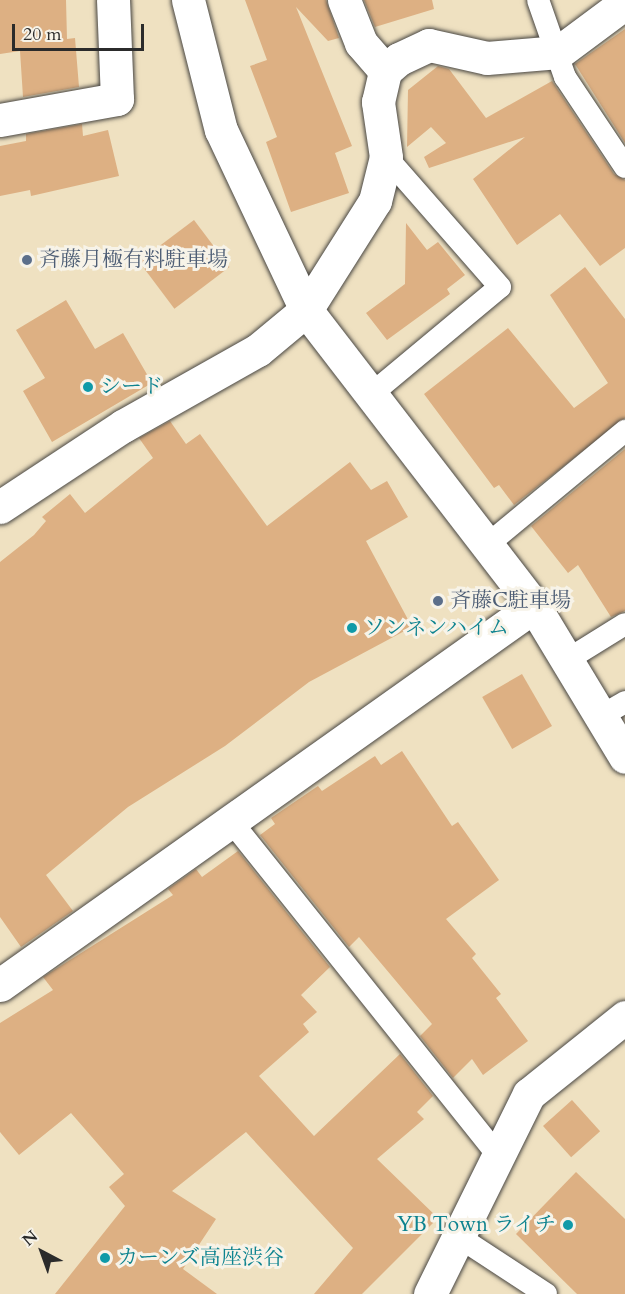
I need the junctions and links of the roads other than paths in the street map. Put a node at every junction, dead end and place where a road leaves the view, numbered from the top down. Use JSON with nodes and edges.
{"nodes":[{"id":1,"x":113,"y":0,"type":"edge"},
{"id":2,"x":188,"y":0,"type":"edge"},
{"id":3,"x":344,"y":0,"type":"edge"},
{"id":4,"x":538,"y":0,"type":"edge"},
{"id":5,"x":625,"y":3,"type":"edge"},
{"id":6,"x":559,"y":52,"type":"junction"},
{"id":7,"x":386,"y":71,"type":"junction"},
{"id":8,"x":0,"y":120,"type":"edge"},
{"id":9,"x":386,"y":157,"type":"junction"},
{"id":10,"x":625,"y":167,"type":"edge"},
{"id":11,"x":306,"y":310,"type":"junction"},
{"id":12,"x":369,"y":396,"type":"junction"},
{"id":13,"x":625,"y":431,"type":"edge"},
{"id":14,"x":0,"y":507,"type":"edge"},
{"id":15,"x":487,"y":545,"type":"junction"},
{"id":16,"x":534,"y":606,"type":"junction"},
{"id":17,"x":625,"y":624,"type":"edge"},
{"id":18,"x":567,"y":660,"type":"junction"},
{"id":19,"x":613,"y":709,"type":"edge"},
{"id":20,"x":625,"y":757,"type":"edge"},
{"id":21,"x":231,"y":821,"type":"junction"},
{"id":22,"x":0,"y":985,"type":"edge"},
{"id":23,"x":625,"y":1017,"type":"edge"},
{"id":24,"x":499,"y":1157,"type":"junction"},
{"id":25,"x":459,"y":1237,"type":"junction"},
{"id":26,"x":430,"y":1294,"type":"edge"},
{"id":27,"x":546,"y":1294,"type":"edge"}],
"edges":[{"from":1,"to":8,"type":"street"},
{"from":2,"to":11,"type":"street"},
{"from":3,"to":7,"type":"street"},
{"from":4,"to":6,"type":"lane"},
{"from":5,"to":6,"type":"street"},
{"from":6,"to":7,"type":"street"},
{"from":6,"to":10,"type":"lane"},
{"from":7,"to":9,"type":"street"},
{"from":9,"to":11,"type":"street"},
{"from":9,"to":12,"type":"lane"},
{"from":11,"to":12,"type":"street"},
{"from":11,"to":14,"type":"street"},
{"from":12,"to":15,"type":"street"},
{"from":13,"to":15,"type":"lane"},
{"from":15,"to":16,"type":"street"},
{"from":16,"to":18,"type":"street"},
{"from":16,"to":21,"type":"street"},
{"from":17,"to":18,"type":"lane"},
{"from":18,"to":19,"type":"street"},
{"from":19,"to":20,"type":"street"},
{"from":21,"to":22,"type":"street"},
{"from":21,"to":24,"type":"lane"},
{"from":23,"to":24,"type":"street"},
{"from":24,"to":25,"type":"street"},
{"from":25,"to":26,"type":"street"},
{"from":25,"to":27,"type":"lane"}]}
